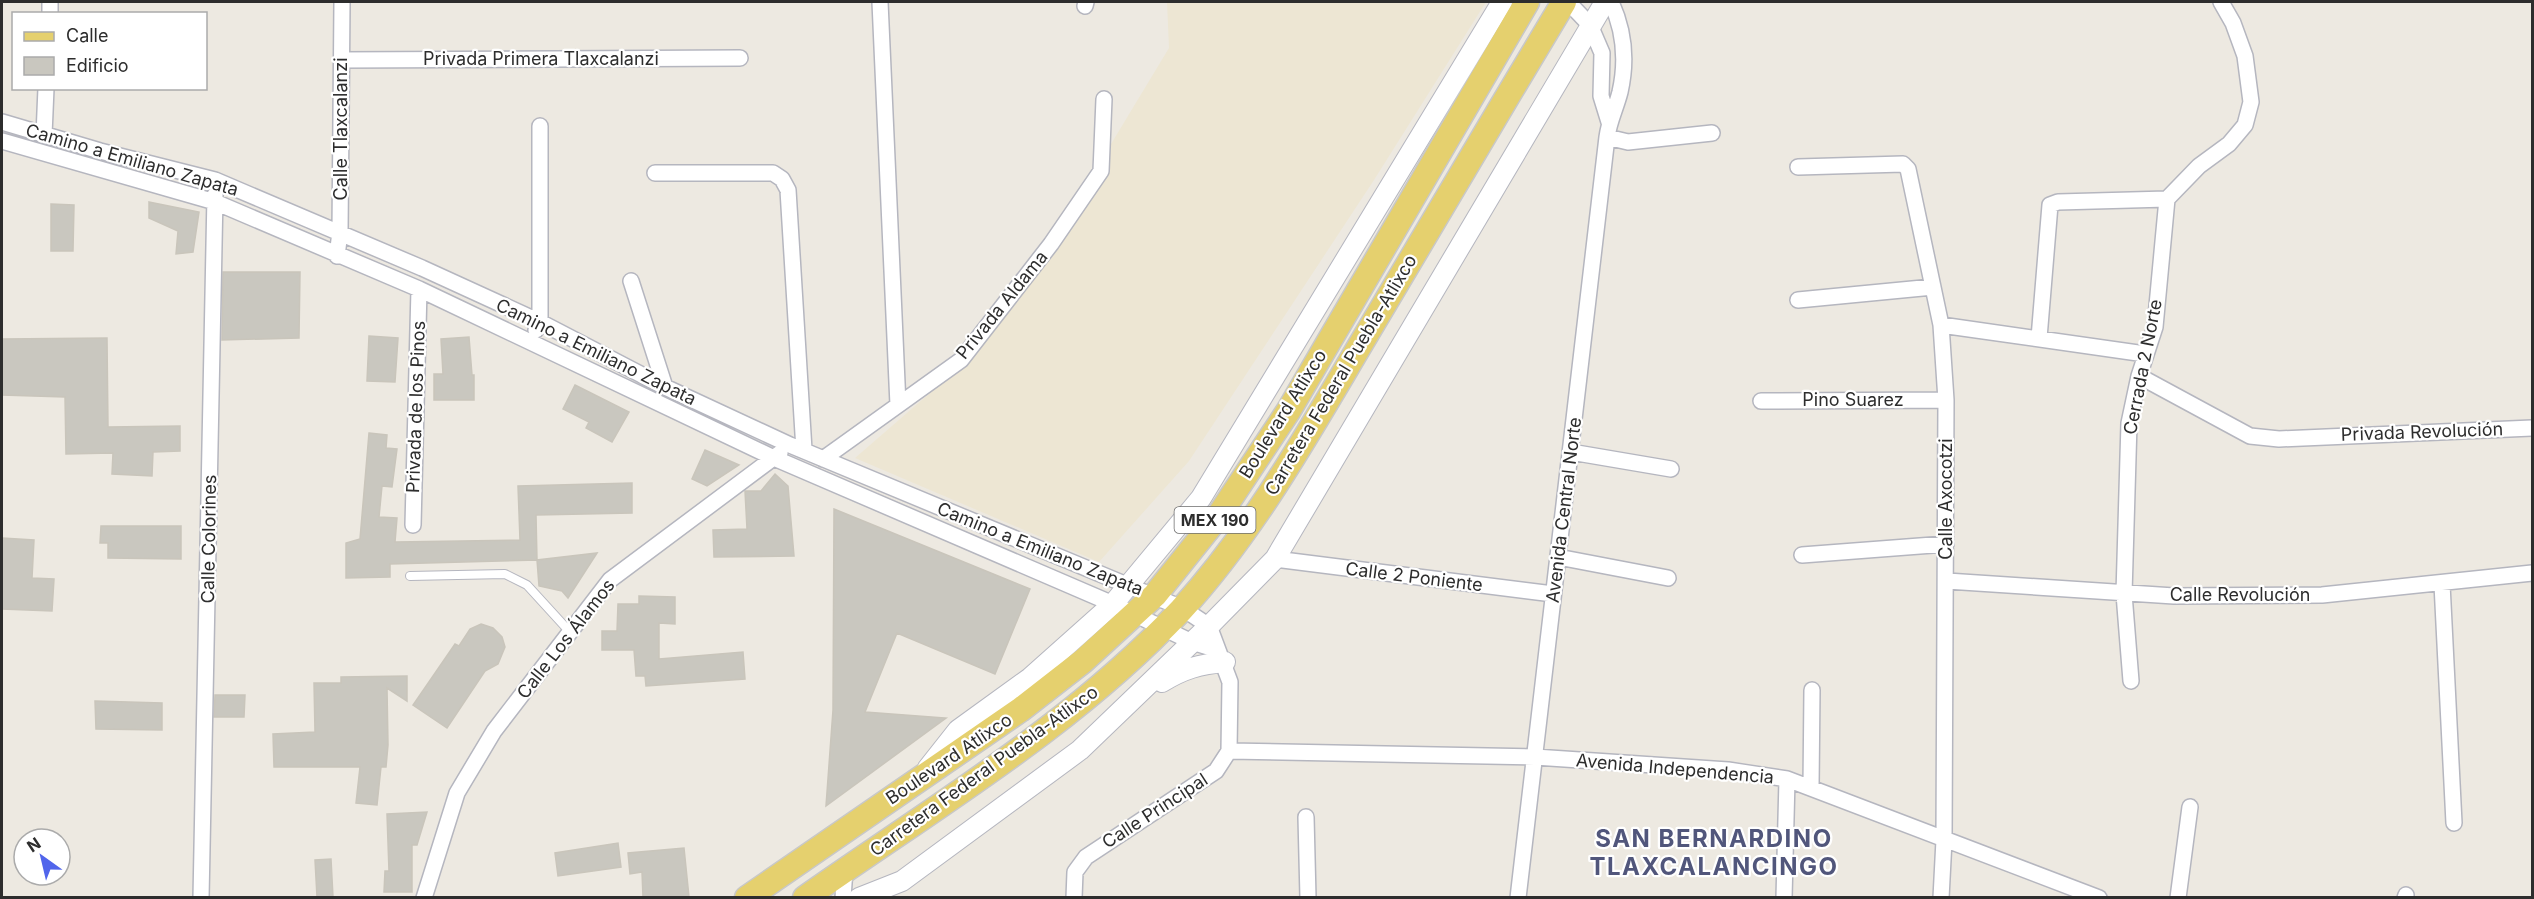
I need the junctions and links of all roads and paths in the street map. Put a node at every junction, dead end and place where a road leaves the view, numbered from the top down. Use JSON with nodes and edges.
{"nodes":[{"id":1,"x":342,"y":2,"type":"edge"},
{"id":2,"x":880,"y":2,"type":"edge"},
{"id":3,"x":1502,"y":2,"type":"edge"},
{"id":4,"x":1527,"y":2,"type":"edge"},
{"id":5,"x":1564,"y":2,"type":"edge"},
{"id":6,"x":1568,"y":2,"type":"edge"},
{"id":7,"x":1605,"y":2,"type":"edge"},
{"id":8,"x":1611,"y":2,"type":"edge"},
{"id":9,"x":2221,"y":2,"type":"edge"},
{"id":10,"x":1590,"y":26,"type":"junction"},
{"id":11,"x":740,"y":58,"type":"dead end"},
{"id":12,"x":341,"y":60,"type":"junction"},
{"id":13,"x":46,"y":90,"type":"edge"},
{"id":14,"x":1104,"y":99,"type":"dead end"},
{"id":15,"x":2,"y":122,"type":"edge"},
{"id":16,"x":540,"y":126,"type":"dead end"},
{"id":17,"x":1608,"y":130,"type":"junction"},
{"id":18,"x":1712,"y":133,"type":"dead end"},
{"id":19,"x":44,"y":135,"type":"junction"},
{"id":20,"x":2,"y":141,"type":"edge"},
{"id":21,"x":1798,"y":167,"type":"dead end"},
{"id":22,"x":655,"y":173,"type":"dead end"},
{"id":23,"x":215,"y":180,"type":"junction"},
{"id":24,"x":2167,"y":199,"type":"junction"},
{"id":25,"x":215,"y":202,"type":"junction"},
{"id":26,"x":340,"y":232,"type":"junction"},
{"id":27,"x":337,"y":255,"type":"junction"},
{"id":28,"x":631,"y":281,"type":"dead end"},
{"id":29,"x":1933,"y":288,"type":"junction"},
{"id":30,"x":419,"y":289,"type":"junction"},
{"id":31,"x":1798,"y":300,"type":"dead end"},
{"id":32,"x":540,"y":322,"type":"junction"},
{"id":33,"x":1941,"y":325,"type":"junction"},
{"id":34,"x":2039,"y":338,"type":"junction"},
{"id":35,"x":530,"y":341,"type":"junction"},
{"id":36,"x":2145,"y":354,"type":"junction"},
{"id":37,"x":2139,"y":376,"type":"junction"},
{"id":38,"x":665,"y":387,"type":"junction"},
{"id":39,"x":1946,"y":400,"type":"junction"},
{"id":40,"x":1761,"y":401,"type":"dead end"},
{"id":41,"x":898,"y":405,"type":"junction"},
{"id":42,"x":2532,"y":428,"type":"edge"},
{"id":43,"x":797,"y":447,"type":"junction"},
{"id":44,"x":1571,"y":452,"type":"junction"},
{"id":45,"x":774,"y":458,"type":"junction"},
{"id":46,"x":823,"y":459,"type":"junction"},
{"id":47,"x":1671,"y":470,"type":"dead end"},
{"id":48,"x":413,"y":525,"type":"dead end"},
{"id":49,"x":1946,"y":544,"type":"junction"},
{"id":50,"x":1802,"y":555,"type":"dead end"},
{"id":51,"x":1558,"y":556,"type":"junction"},
{"id":52,"x":1275,"y":559,"type":"junction"},
{"id":53,"x":2532,"y":573,"type":"edge"},
{"id":54,"x":410,"y":576,"type":"dead end"},
{"id":55,"x":1668,"y":578,"type":"dead end"},
{"id":56,"x":1947,"y":581,"type":"junction"},
{"id":57,"x":2442,"y":584,"type":"junction"},
{"id":58,"x":1130,"y":585,"type":"junction"},
{"id":59,"x":1553,"y":594,"type":"junction"},
{"id":60,"x":2124,"y":594,"type":"junction"},
{"id":61,"x":1155,"y":595,"type":"junction"},
{"id":62,"x":1113,"y":604,"type":"junction"},
{"id":63,"x":1182,"y":609,"type":"junction"},
{"id":64,"x":1135,"y":614,"type":"junction"},
{"id":65,"x":1209,"y":626,"type":"junction"},
{"id":66,"x":1163,"y":628,"type":"junction"},
{"id":67,"x":569,"y":631,"type":"junction"},
{"id":68,"x":1192,"y":642,"type":"junction"},
{"id":69,"x":1221,"y":656,"type":"junction"},
{"id":70,"x":2131,"y":681,"type":"dead end"},
{"id":71,"x":1812,"y":690,"type":"dead end"},
{"id":72,"x":1136,"y":697,"type":"junction"},
{"id":73,"x":1229,"y":751,"type":"junction"},
{"id":74,"x":1535,"y":757,"type":"junction"},
{"id":75,"x":1787,"y":779,"type":"junction"},
{"id":76,"x":918,"y":781,"type":"junction"},
{"id":77,"x":1811,"y":787,"type":"junction"},
{"id":78,"x":2190,"y":807,"type":"dead end"},
{"id":79,"x":1306,"y":817,"type":"dead end"},
{"id":80,"x":2454,"y":823,"type":"dead end"},
{"id":81,"x":1944,"y":840,"type":"junction"},
{"id":82,"x":845,"y":869,"type":"junction"},
{"id":83,"x":201,"y":897,"type":"edge"},
{"id":84,"x":424,"y":897,"type":"edge"},
{"id":85,"x":747,"y":897,"type":"edge"},
{"id":86,"x":806,"y":897,"type":"edge"},
{"id":87,"x":843,"y":897,"type":"edge"},
{"id":88,"x":859,"y":897,"type":"edge"},
{"id":89,"x":1074,"y":897,"type":"edge"},
{"id":90,"x":1308,"y":897,"type":"edge"},
{"id":91,"x":1518,"y":897,"type":"edge"},
{"id":92,"x":1784,"y":897,"type":"edge"},
{"id":93,"x":1941,"y":897,"type":"edge"},
{"id":94,"x":2099,"y":897,"type":"edge"},
{"id":95,"x":2178,"y":897,"type":"edge"}],
"edges":[{"from":1,"to":12,"type":"street","name":"Calle Tlaxcalanzi"},
{"from":2,"to":41,"type":"street"},
{"from":3,"to":58,"type":"street"},
{"from":4,"to":61,"type":"main road","name":"Boulevard Atlixco","number":"MEX 190"},
{"from":5,"to":63,"type":"main road","name":"Carretera Federal Puebla-Atlixco","number":"MEX 190"},
{"from":6,"to":10,"type":"street","name":"Avenida Central Norte"},
{"from":7,"to":10,"type":"street"},
{"from":8,"to":17,"type":"street","name":"Avenida Central Norte"},
{"from":9,"to":24,"type":"street"},
{"from":10,"to":17,"type":"street","name":"Avenida Central Norte"},
{"from":10,"to":52,"type":"street"},
{"from":11,"to":12,"type":"street","name":"Privada Primera Tlaxcalanzi"},
{"from":12,"to":26,"type":"street","name":"Calle Tlaxcalanzi"},
{"from":13,"to":19,"type":"street"},
{"from":14,"to":41,"type":"street","name":"Privada Aldama"},
{"from":15,"to":19,"type":"street","name":"Camino a Emiliano Zapata"},
{"from":16,"to":32,"type":"street"},
{"from":17,"to":18,"type":"street"},
{"from":17,"to":44,"type":"street","name":"Avenida Central Norte"},
{"from":19,"to":23,"type":"street","name":"Camino a Emiliano Zapata"},
{"from":20,"to":25,"type":"street","name":"Camino a Emiliano Zapata"},
{"from":21,"to":29,"type":"street","name":"Calle Axocotzi"},
{"from":22,"to":43,"type":"street"},
{"from":23,"to":25,"type":"street","name":"Calle Colorines"},
{"from":23,"to":26,"type":"street","name":"Camino a Emiliano Zapata"},
{"from":24,"to":34,"type":"street"},
{"from":24,"to":36,"type":"street","name":"Cerrada 2 Norte"},
{"from":25,"to":27,"type":"street","name":"Camino a Emiliano Zapata"},
{"from":25,"to":83,"type":"street","name":"Calle Colorines"},
{"from":26,"to":27,"type":"street","name":"Calle Tlaxcalanzi"},
{"from":26,"to":32,"type":"street","name":"Camino a Emiliano Zapata"},
{"from":27,"to":30,"type":"street","name":"Camino a Emiliano Zapata"},
{"from":28,"to":38,"type":"street"},
{"from":29,"to":31,"type":"street"},
{"from":29,"to":33,"type":"street","name":"Calle Axocotzi"},
{"from":30,"to":35,"type":"street","name":"Camino a Emiliano Zapata"},
{"from":30,"to":48,"type":"street","name":"Privada de los Pinos"},
{"from":32,"to":35,"type":"street"},
{"from":32,"to":38,"type":"street","name":"Camino a Emiliano Zapata"},
{"from":33,"to":34,"type":"street"},
{"from":33,"to":39,"type":"street","name":"Calle Axocotzi"},
{"from":34,"to":36,"type":"street"},
{"from":35,"to":45,"type":"street","name":"Camino a Emiliano Zapata"},
{"from":36,"to":37,"type":"street","name":"Cerrada 2 Norte"},
{"from":37,"to":42,"type":"street","name":"Privada Revolución"},
{"from":37,"to":60,"type":"street","name":"Cerrada 2 Norte"},
{"from":38,"to":43,"type":"street","name":"Camino a Emiliano Zapata"},
{"from":39,"to":40,"type":"street","name":"Pino Suarez"},
{"from":39,"to":49,"type":"street","name":"Calle Axocotzi"},
{"from":41,"to":46,"type":"street","name":"Privada Aldama"},
{"from":43,"to":45,"type":"street","name":"Calle Los Álamos"},
{"from":43,"to":46,"type":"street","name":"Camino a Emiliano Zapata"},
{"from":44,"to":47,"type":"street"},
{"from":44,"to":51,"type":"street","name":"Avenida Central Norte"},
{"from":45,"to":62,"type":"street","name":"Camino a Emiliano Zapata"},
{"from":45,"to":67,"type":"street","name":"Calle Los Álamos"},
{"from":46,"to":58,"type":"street","name":"Camino a Emiliano Zapata"},
{"from":49,"to":50,"type":"street"},
{"from":49,"to":56,"type":"street","name":"Calle Axocotzi"},
{"from":51,"to":55,"type":"street"},
{"from":51,"to":59,"type":"street","name":"Avenida Central Norte"},
{"from":52,"to":59,"type":"street","name":"Calle 2 Poniente"},
{"from":52,"to":65,"type":"street"},
{"from":53,"to":57,"type":"street","name":"Calle Revolución"},
{"from":54,"to":67,"type":"lane"},
{"from":56,"to":60,"type":"street","name":"Calle Revolución"},
{"from":56,"to":81,"type":"street","name":"Calle Axocotzi"},
{"from":57,"to":60,"type":"street","name":"Calle Revolución"},
{"from":57,"to":80,"type":"street"},
{"from":58,"to":61,"type":"street","name":"Camino a Emiliano Zapata"},
{"from":58,"to":62,"type":"street"},
{"from":59,"to":74,"type":"street","name":"Avenida Central Norte"},
{"from":60,"to":70,"type":"street","name":"Cerrada 2 Norte"},
{"from":61,"to":63,"type":"street","name":"Camino a Emiliano Zapata"},
{"from":61,"to":64,"type":"main road","name":"Boulevard Atlixco","number":"MEX 190"},
{"from":62,"to":64,"type":"street","name":"Camino a Emiliano Zapata"},
{"from":62,"to":76,"type":"street"},
{"from":63,"to":65,"type":"street"},
{"from":63,"to":66,"type":"main road","name":"Carretera Federal Puebla-Atlixco","number":"MEX 190"},
{"from":64,"to":66,"type":"street","name":"Camino a Emiliano Zapata"},
{"from":64,"to":76,"type":"main road","name":"Boulevard Atlixco","number":"MEX 190"},
{"from":65,"to":68,"type":"street"},
{"from":65,"to":69,"type":"street"},
{"from":66,"to":68,"type":"street"},
{"from":66,"to":82,"type":"main road","name":"Carretera Federal Puebla-Atlixco","number":"MEX 190"},
{"from":67,"to":84,"type":"street","name":"Calle Los Álamos"},
{"from":68,"to":69,"type":"street"},
{"from":68,"to":72,"type":"street"},
{"from":69,"to":72,"type":"street"},
{"from":69,"to":73,"type":"street"},
{"from":71,"to":77,"type":"street"},
{"from":72,"to":88,"type":"street"},
{"from":73,"to":74,"type":"street","name":"Avenida Independencia"},
{"from":73,"to":89,"type":"street","name":"Calle Principal"},
{"from":74,"to":75,"type":"street","name":"Avenida Independencia"},
{"from":74,"to":91,"type":"street","name":"Avenida Central Norte"},
{"from":75,"to":77,"type":"street","name":"Avenida Independencia"},
{"from":75,"to":92,"type":"street"},
{"from":76,"to":85,"type":"main road","name":"Boulevard Atlixco","number":"MEX 190"},
{"from":77,"to":81,"type":"street","name":"Avenida Independencia"},
{"from":78,"to":95,"type":"street"},
{"from":79,"to":90,"type":"street"},
{"from":81,"to":93,"type":"street","name":"Calle Axocotzi"},
{"from":81,"to":94,"type":"street","name":"Avenida Independencia"},
{"from":82,"to":86,"type":"main road","name":"Carretera Federal Puebla-Atlixco","number":"MEX 190"},
{"from":82,"to":87,"type":"street"}]}
